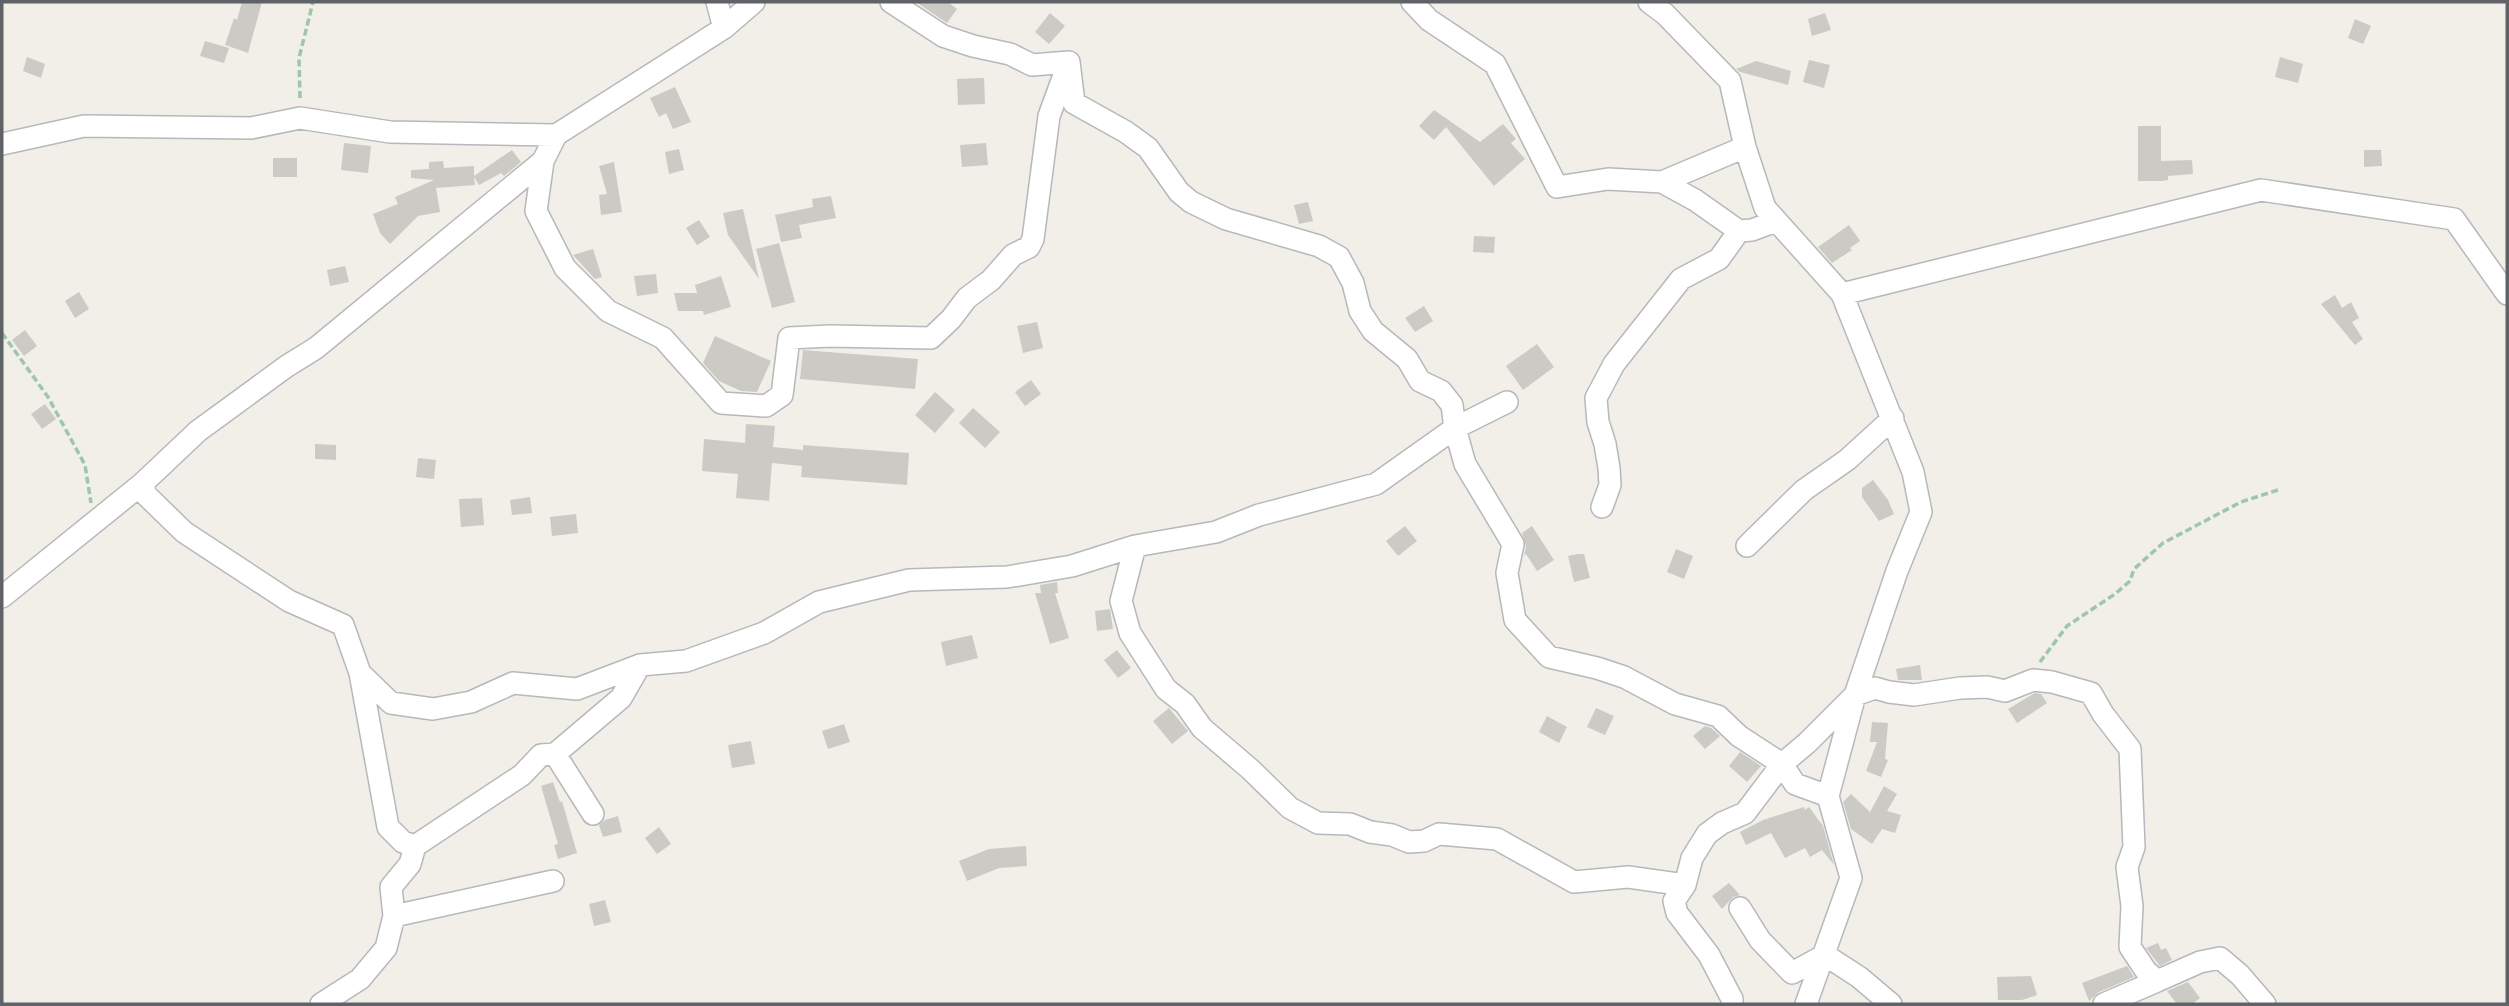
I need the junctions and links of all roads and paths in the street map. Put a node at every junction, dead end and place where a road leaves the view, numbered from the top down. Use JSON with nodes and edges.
{"nodes":[{"id":1,"x":313,"y":2,"type":"edge"},
{"id":2,"x":717,"y":2,"type":"edge"},
{"id":3,"x":754,"y":2,"type":"edge"},
{"id":4,"x":891,"y":2,"type":"edge"},
{"id":5,"x":1412,"y":2,"type":"edge"},
{"id":6,"x":1649,"y":2,"type":"edge"},
{"id":7,"x":724,"y":28,"type":"junction"},
{"id":8,"x":1069,"y":62,"type":"junction"},
{"id":9,"x":300,"y":118,"type":"junction"},
{"id":10,"x":556,"y":135,"type":"junction"},
{"id":11,"x":2,"y":144,"type":"edge"},
{"id":12,"x":1745,"y":147,"type":"junction"},
{"id":13,"x":543,"y":161,"type":"junction"},
{"id":14,"x":1661,"y":182,"type":"junction"},
{"id":15,"x":1776,"y":221,"type":"junction"},
{"id":16,"x":1739,"y":231,"type":"junction"},
{"id":17,"x":1842,"y":294,"type":"junction"},
{"id":18,"x":2507,"y":294,"type":"edge"},
{"id":19,"x":2,"y":333,"type":"edge"},
{"id":20,"x":1507,"y":402,"type":"dead end"},
{"id":21,"x":1893,"y":418,"type":"junction"},
{"id":22,"x":1455,"y":428,"type":"junction"},
{"id":23,"x":143,"y":483,"type":"junction"},
{"id":24,"x":2281,"y":489,"type":"dead end"},
{"id":25,"x":1602,"y":507,"type":"dead end"},
{"id":26,"x":94,"y":522,"type":"junction"},
{"id":27,"x":1135,"y":546,"type":"junction"},
{"id":28,"x":1747,"y":546,"type":"dead end"},
{"id":29,"x":2,"y":597,"type":"edge"},
{"id":30,"x":640,"y":665,"type":"junction"},
{"id":31,"x":360,"y":673,"type":"junction"},
{"id":32,"x":2033,"y":680,"type":"junction"},
{"id":33,"x":1855,"y":695,"type":"junction"},
{"id":34,"x":555,"y":754,"type":"junction"},
{"id":35,"x":1782,"y":764,"type":"junction"},
{"id":36,"x":1828,"y":796,"type":"junction"},
{"id":37,"x":593,"y":814,"type":"dead end"},
{"id":38,"x":415,"y":846,"type":"junction"},
{"id":39,"x":553,"y":881,"type":"dead end"},
{"id":40,"x":1685,"y":885,"type":"junction"},
{"id":41,"x":1740,"y":908,"type":"dead end"},
{"id":42,"x":394,"y":916,"type":"junction"},
{"id":43,"x":1825,"y":955,"type":"junction"},
{"id":44,"x":2157,"y":981,"type":"junction"},
{"id":45,"x":321,"y":1004,"type":"edge"},
{"id":46,"x":1732,"y":1004,"type":"edge"},
{"id":47,"x":1806,"y":1004,"type":"edge"},
{"id":48,"x":1891,"y":1004,"type":"edge"},
{"id":49,"x":2104,"y":1004,"type":"edge"},
{"id":50,"x":2266,"y":1004,"type":"edge"}],
"edges":[{"from":1,"to":9,"type":"path"},
{"from":2,"to":7,"type":"street"},
{"from":3,"to":7,"type":"street"},
{"from":4,"to":8,"type":"street"},
{"from":5,"to":14,"type":"street"},
{"from":6,"to":12,"type":"street"},
{"from":7,"to":10,"type":"street"},
{"from":8,"to":13,"type":"street"},
{"from":8,"to":22,"type":"street"},
{"from":9,"to":10,"type":"street"},
{"from":9,"to":11,"type":"street"},
{"from":10,"to":13,"type":"street"},
{"from":12,"to":14,"type":"street"},
{"from":12,"to":15,"type":"street"},
{"from":13,"to":23,"type":"street"},
{"from":14,"to":16,"type":"street"},
{"from":15,"to":16,"type":"street"},
{"from":15,"to":17,"type":"street"},
{"from":16,"to":25,"type":"street"},
{"from":17,"to":18,"type":"street"},
{"from":17,"to":21,"type":"street"},
{"from":19,"to":26,"type":"path"},
{"from":20,"to":22,"type":"street"},
{"from":21,"to":28,"type":"street"},
{"from":21,"to":33,"type":"street"},
{"from":22,"to":27,"type":"street"},
{"from":22,"to":35,"type":"street"},
{"from":23,"to":26,"type":"street"},
{"from":23,"to":31,"type":"street"},
{"from":24,"to":32,"type":"path"},
{"from":26,"to":29,"type":"street"},
{"from":27,"to":30,"type":"street"},
{"from":27,"to":40,"type":"street"},
{"from":30,"to":31,"type":"street"},
{"from":30,"to":34,"type":"street"},
{"from":31,"to":38,"type":"street"},
{"from":32,"to":33,"type":"street"},
{"from":32,"to":44,"type":"street"},
{"from":33,"to":35,"type":"street"},
{"from":33,"to":36,"type":"street"},
{"from":34,"to":37,"type":"street"},
{"from":34,"to":38,"type":"street"},
{"from":35,"to":36,"type":"street"},
{"from":35,"to":40,"type":"street"},
{"from":36,"to":43,"type":"street"},
{"from":38,"to":42,"type":"street"},
{"from":39,"to":42,"type":"street"},
{"from":40,"to":46,"type":"street"},
{"from":41,"to":43,"type":"street"},
{"from":42,"to":45,"type":"street"},
{"from":43,"to":47,"type":"street"},
{"from":43,"to":48,"type":"street"},
{"from":44,"to":49,"type":"street"},
{"from":44,"to":50,"type":"street"}]}
